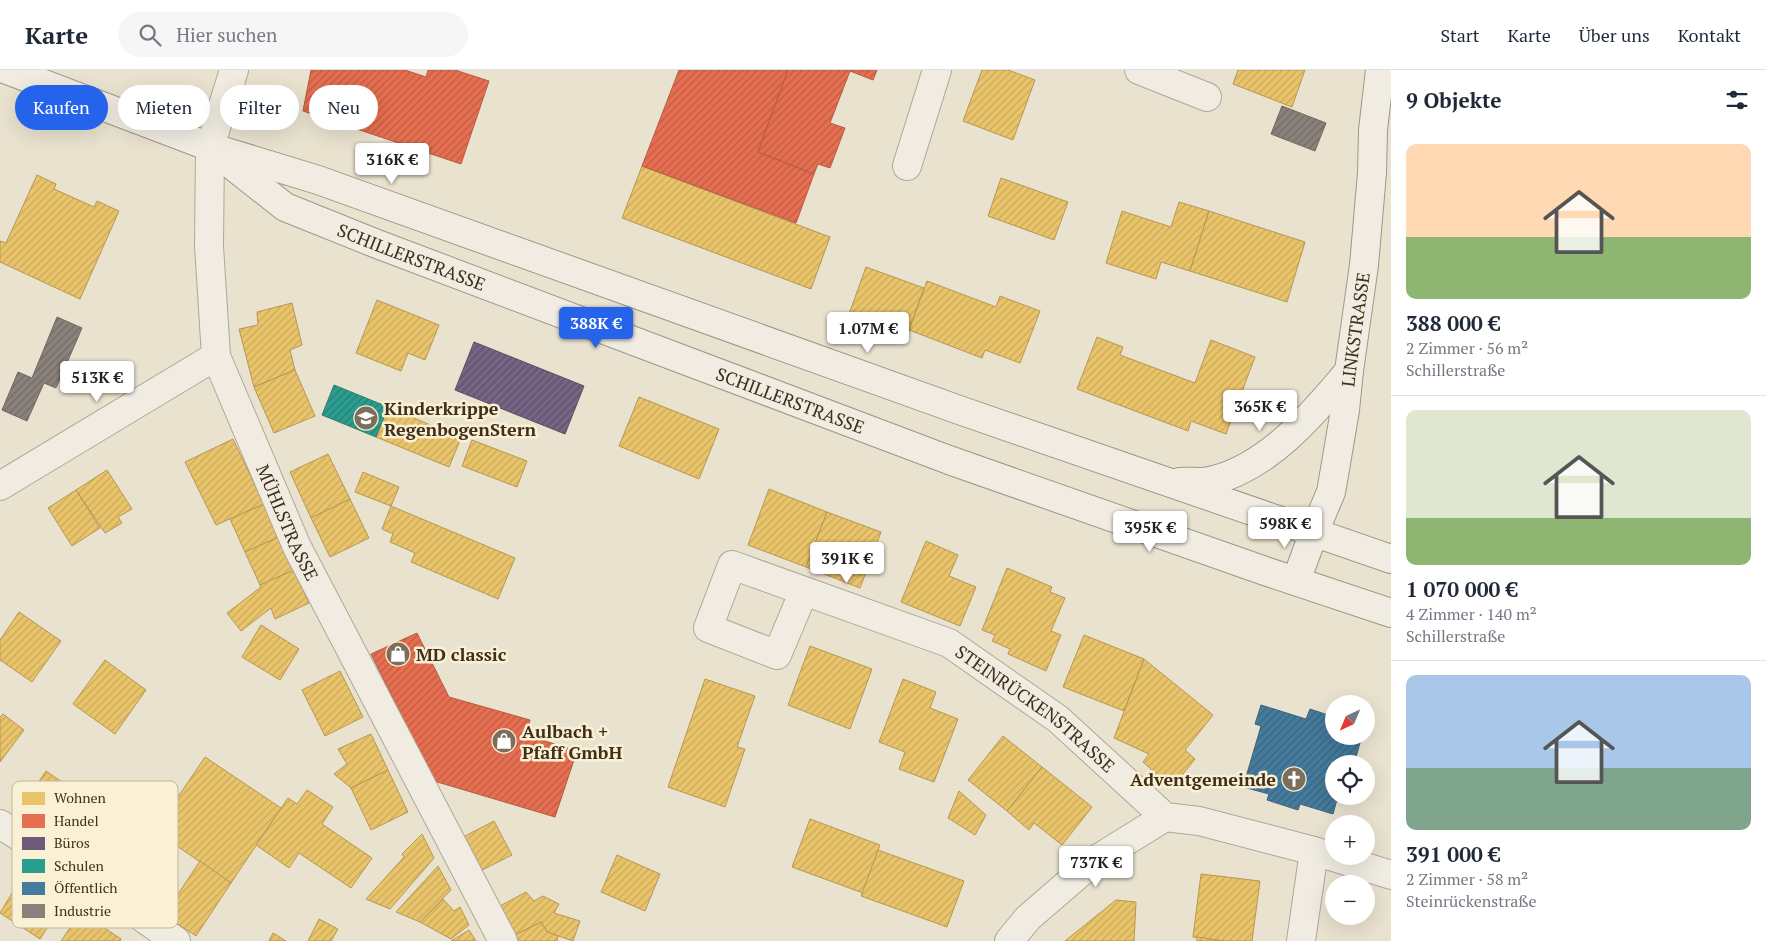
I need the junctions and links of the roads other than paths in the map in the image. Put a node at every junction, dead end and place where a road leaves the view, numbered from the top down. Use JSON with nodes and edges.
{"nodes":[{"id":1,"x":7,"y":70,"type":"edge"},
{"id":2,"x":234,"y":70,"type":"edge"},
{"id":3,"x":937,"y":70,"type":"edge"},
{"id":4,"x":1139,"y":70,"type":"edge"},
{"id":5,"x":1380,"y":70,"type":"edge"},
{"id":6,"x":1207,"y":98,"type":"dead end"},
{"id":7,"x":210,"y":147,"type":"junction"},
{"id":8,"x":907,"y":166,"type":"dead end"},
{"id":9,"x":216,"y":356,"type":"junction"},
{"id":10,"x":1349,"y":371,"type":"junction"},
{"id":11,"x":1164,"y":482,"type":"junction"},
{"id":12,"x":0,"y":486,"type":"edge"},
{"id":13,"x":1314,"y":532,"type":"junction"},
{"id":14,"x":1391,"y":559,"type":"edge"},
{"id":15,"x":1296,"y":581,"type":"junction"},
{"id":16,"x":804,"y":591,"type":"dead end"},
{"id":17,"x":1391,"y":613,"type":"edge"},
{"id":18,"x":1165,"y":817,"type":"junction"},
{"id":19,"x":0,"y":824,"type":"edge"},
{"id":20,"x":12,"y":832,"type":"edge"},
{"id":21,"x":1314,"y":851,"type":"junction"},
{"id":22,"x":1391,"y":875,"type":"edge"},
{"id":23,"x":157,"y":928,"type":"edge"},
{"id":24,"x":176,"y":941,"type":"edge"},
{"id":25,"x":503,"y":941,"type":"edge"},
{"id":26,"x":1009,"y":941,"type":"edge"},
{"id":27,"x":1302,"y":941,"type":"edge"}],
"edges":[{"from":1,"to":7,"type":"street","name":"SCHILLERSTRASSE"},
{"from":2,"to":7,"type":"street","name":"MÜHLSTRASSE"},
{"from":3,"to":8,"type":"street"},
{"from":4,"to":6,"type":"street"},
{"from":5,"to":10,"type":"street","name":"LINKSTRASSE"},
{"from":7,"to":9,"type":"street","name":"MÜHLSTRASSE"},
{"from":7,"to":11,"type":"street","name":"SCHILLERSTRASSE"},
{"from":7,"to":15,"type":"street","name":"SCHILLERSTRASSE"},
{"from":9,"to":12,"type":"street"},
{"from":9,"to":25,"type":"street","name":"MÜHLSTRASSE"},
{"from":10,"to":11,"type":"street"},
{"from":10,"to":13,"type":"street","name":"LINKSTRASSE"},
{"from":11,"to":13,"type":"street","name":"SCHILLERSTRASSE"},
{"from":13,"to":14,"type":"street","name":"SCHILLERSTRASSE"},
{"from":13,"to":15,"type":"street","name":"LINKSTRASSE"},
{"from":15,"to":17,"type":"street","name":"SCHILLERSTRASSE"},
{"from":16,"to":18,"type":"street","name":"STEINRÜCKENSTRASSE"},
{"from":18,"to":21,"type":"street"},
{"from":18,"to":26,"type":"street"},
{"from":19,"to":20,"type":"street"},
{"from":21,"to":22,"type":"street"},
{"from":21,"to":27,"type":"street"},
{"from":23,"to":24,"type":"street"}]}
